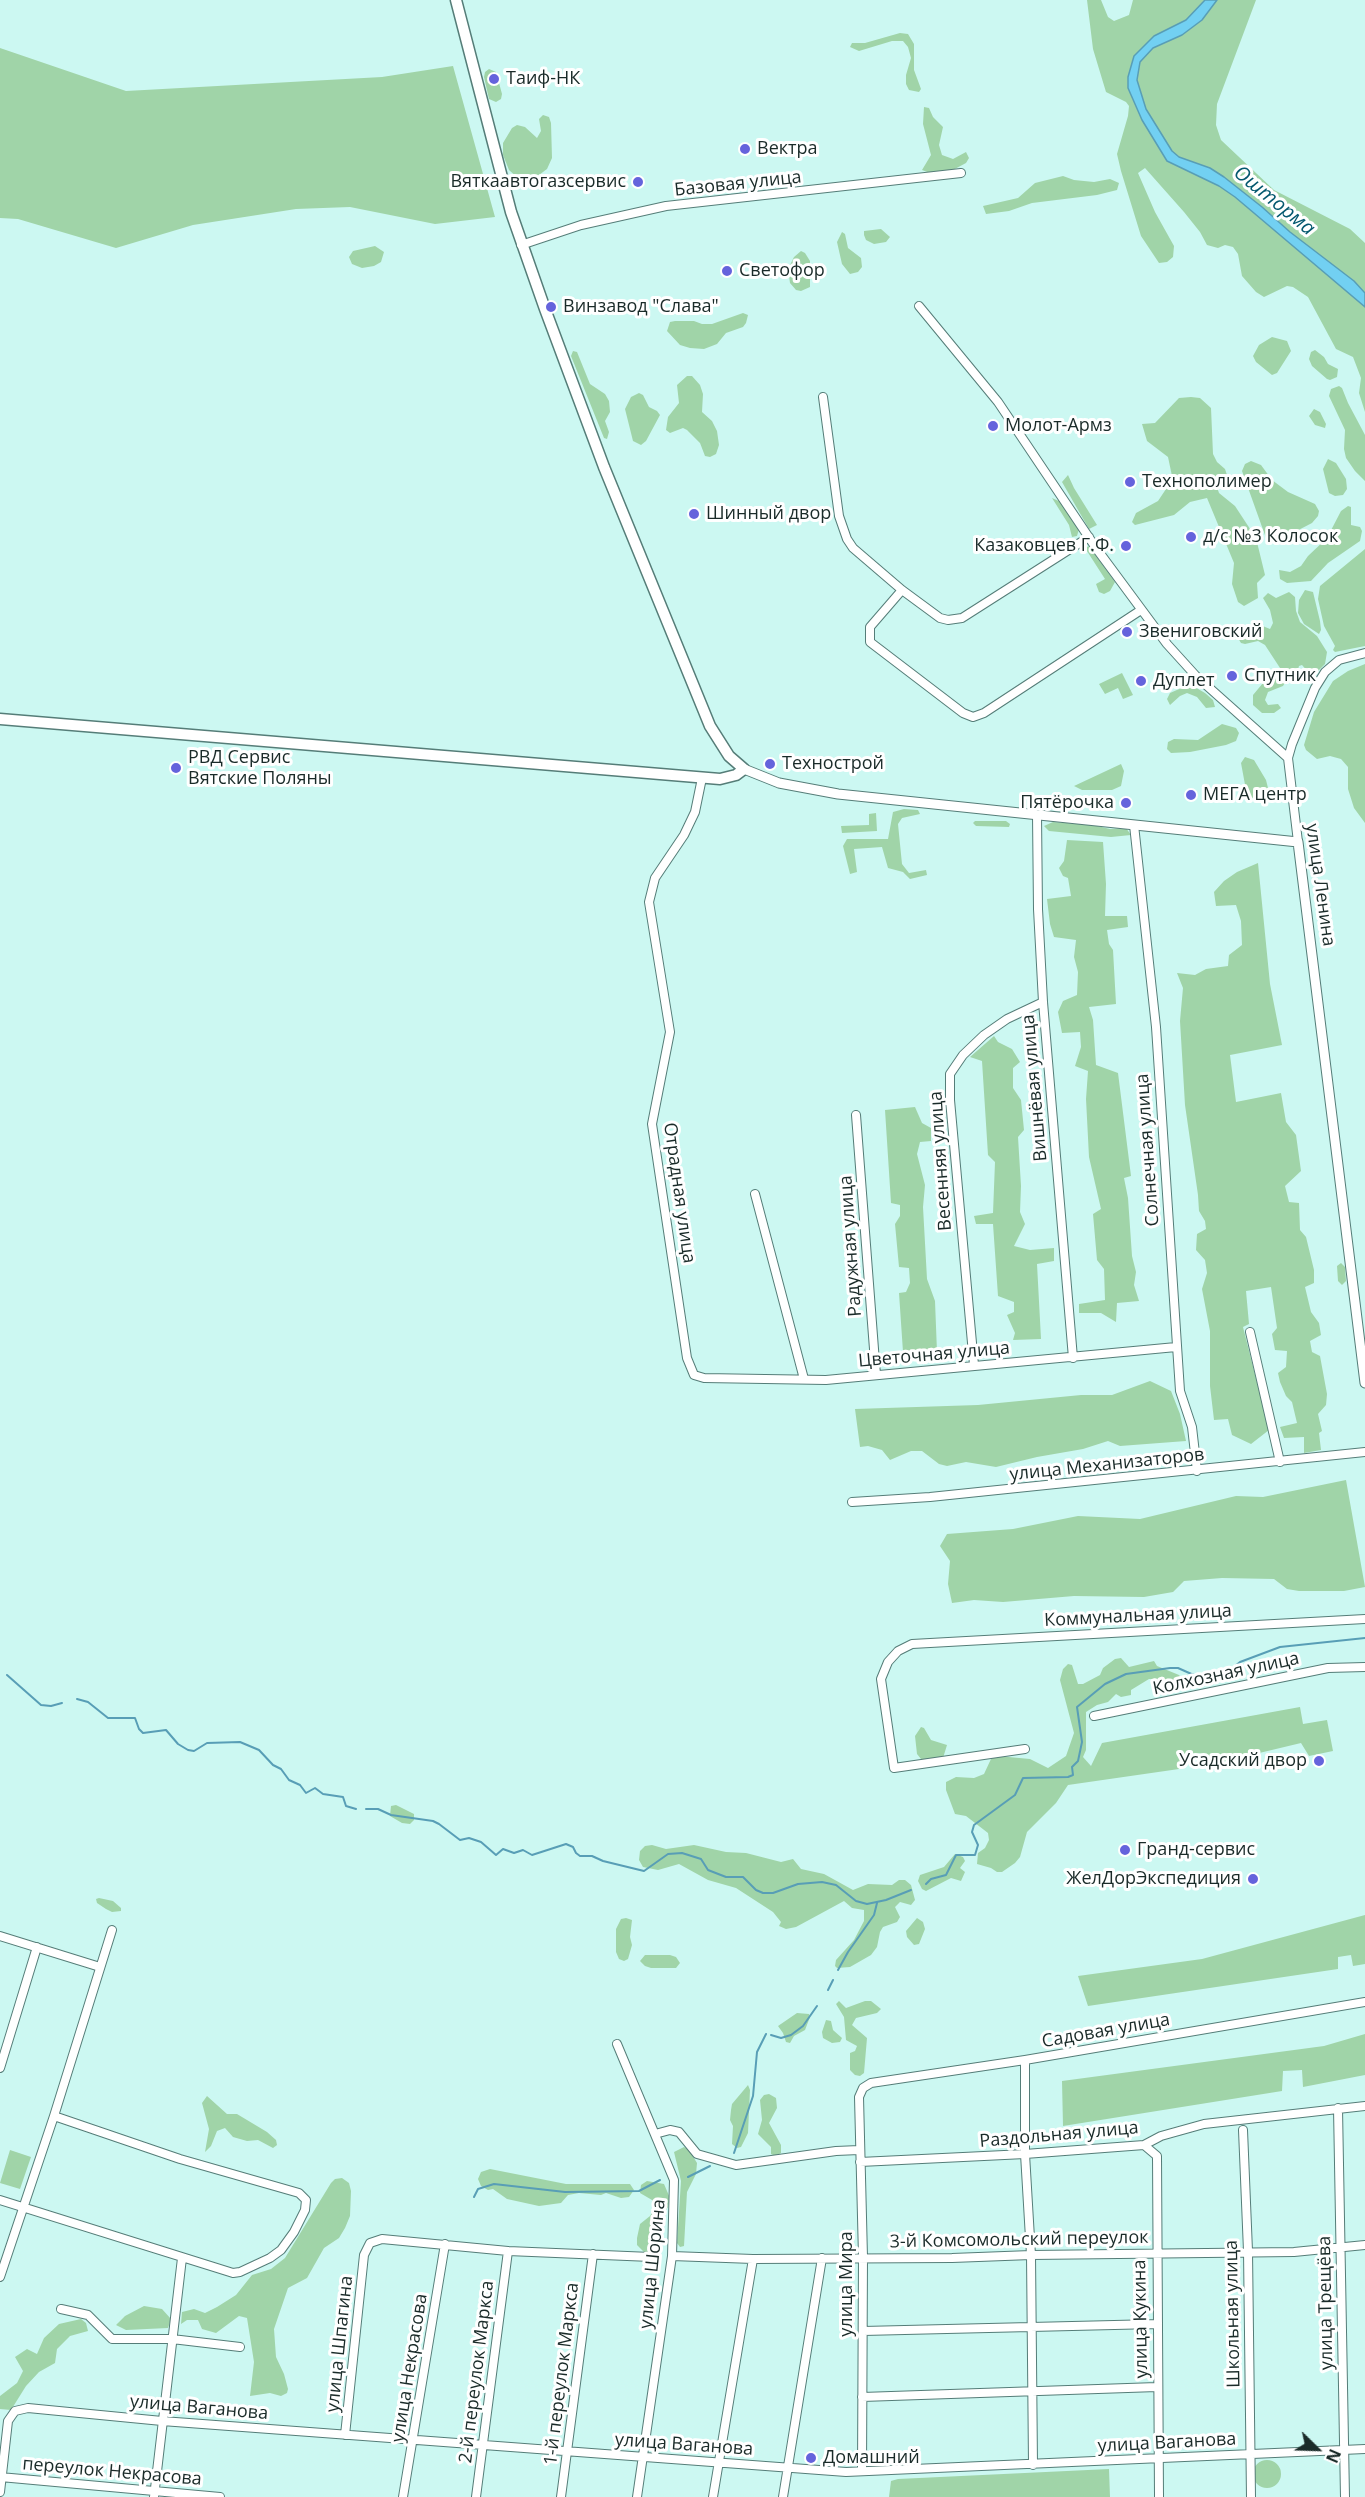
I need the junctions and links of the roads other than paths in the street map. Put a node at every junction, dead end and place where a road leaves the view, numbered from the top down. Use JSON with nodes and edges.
{"nodes":[{"id":1,"x":456,"y":0,"type":"edge"},
{"id":2,"x":962,"y":173,"type":"dead end"},
{"id":3,"x":521,"y":245,"type":"junction"},
{"id":4,"x":919,"y":306,"type":"dead end"},
{"id":5,"x":824,"y":397,"type":"dead end"},
{"id":6,"x":1089,"y":537,"type":"junction"},
{"id":7,"x":902,"y":590,"type":"junction"},
{"id":8,"x":1141,"y":610,"type":"junction"},
{"id":9,"x":1365,"y":653,"type":"edge"},
{"id":10,"x":0,"y":719,"type":"edge"},
{"id":11,"x":1288,"y":758,"type":"junction"},
{"id":12,"x":744,"y":769,"type":"junction"},
{"id":13,"x":702,"y":778,"type":"junction"},
{"id":14,"x":1037,"y":816,"type":"junction"},
{"id":15,"x":1134,"y":825,"type":"junction"},
{"id":16,"x":1298,"y":842,"type":"junction"},
{"id":17,"x":1043,"y":1002,"type":"junction"},
{"id":18,"x":856,"y":1114,"type":"dead end"},
{"id":19,"x":754,"y":1194,"type":"dead end"},
{"id":20,"x":1250,"y":1332,"type":"dead end"},
{"id":21,"x":1176,"y":1347,"type":"junction"},
{"id":22,"x":1073,"y":1358,"type":"junction"},
{"id":23,"x":974,"y":1365,"type":"junction"},
{"id":24,"x":694,"y":1374,"type":"joint"},
{"id":25,"x":876,"y":1375,"type":"junction"},
{"id":26,"x":1365,"y":1378,"type":"edge"},
{"id":27,"x":804,"y":1379,"type":"junction"},
{"id":28,"x":1365,"y":1452,"type":"edge"},
{"id":29,"x":1280,"y":1462,"type":"junction"},
{"id":30,"x":1197,"y":1471,"type":"junction"},
{"id":31,"x":852,"y":1502,"type":"dead end"},
{"id":32,"x":1365,"y":1619,"type":"edge"},
{"id":33,"x":1365,"y":1667,"type":"edge"},
{"id":34,"x":1094,"y":1716,"type":"dead end"},
{"id":35,"x":1025,"y":1749,"type":"dead end"},
{"id":36,"x":112,"y":1930,"type":"dead end"},
{"id":37,"x":0,"y":1936,"type":"edge"},
{"id":38,"x":37,"y":1947,"type":"junction"},
{"id":39,"x":100,"y":1967,"type":"junction"},
{"id":40,"x":1365,"y":2002,"type":"edge"},
{"id":41,"x":617,"y":2044,"type":"dead end"},
{"id":42,"x":1025,"y":2060,"type":"junction"},
{"id":43,"x":0,"y":2068,"type":"edge"},
{"id":44,"x":859,"y":2097,"type":"joint"},
{"id":45,"x":1365,"y":2106,"type":"edge"},
{"id":46,"x":1338,"y":2109,"type":"junction"},
{"id":47,"x":54,"y":2116,"type":"junction"},
{"id":48,"x":1243,"y":2130,"type":"dead end"},
{"id":49,"x":655,"y":2134,"type":"junction"},
{"id":50,"x":1144,"y":2145,"type":"junction"},
{"id":51,"x":860,"y":2150,"type":"junction"},
{"id":52,"x":1025,"y":2154,"type":"junction"},
{"id":53,"x":860,"y":2162,"type":"junction"},
{"id":54,"x":0,"y":2200,"type":"edge"},
{"id":55,"x":23,"y":2207,"type":"junction"},
{"id":56,"x":445,"y":2244,"type":"junction"},
{"id":57,"x":1365,"y":2245,"type":"edge"},
{"id":58,"x":1340,"y":2248,"type":"junction"},
{"id":59,"x":508,"y":2251,"type":"junction"},
{"id":60,"x":1248,"y":2251,"type":"junction"},
{"id":61,"x":1156,"y":2253,"type":"junction"},
{"id":62,"x":593,"y":2254,"type":"junction"},
{"id":63,"x":1031,"y":2255,"type":"junction"},
{"id":64,"x":672,"y":2256,"type":"junction"},
{"id":65,"x":651,"y":2257,"type":"dead end"},
{"id":66,"x":863,"y":2257,"type":"junction"},
{"id":67,"x":182,"y":2258,"type":"junction"},
{"id":68,"x":822,"y":2258,"type":"junction"},
{"id":69,"x":753,"y":2259,"type":"junction"},
{"id":70,"x":0,"y":2277,"type":"edge"},
{"id":71,"x":61,"y":2309,"type":"dead end"},
{"id":72,"x":1156,"y":2324,"type":"junction"},
{"id":73,"x":1031,"y":2328,"type":"junction"},
{"id":74,"x":863,"y":2331,"type":"junction"},
{"id":75,"x":172,"y":2339,"type":"junction"},
{"id":76,"x":240,"y":2347,"type":"dead end"},
{"id":77,"x":1157,"y":2387,"type":"junction"},
{"id":78,"x":1032,"y":2393,"type":"junction"},
{"id":79,"x":862,"y":2397,"type":"junction"},
{"id":80,"x":162,"y":2421,"type":"junction"},
{"id":81,"x":345,"y":2435,"type":"junction"},
{"id":82,"x":413,"y":2440,"type":"junction"},
{"id":83,"x":483,"y":2445,"type":"junction"},
{"id":84,"x":1365,"y":2449,"type":"edge"},
{"id":85,"x":1345,"y":2450,"type":"junction"},
{"id":86,"x":568,"y":2452,"type":"junction"},
{"id":87,"x":1250,"y":2454,"type":"junction"},
{"id":88,"x":644,"y":2457,"type":"junction"},
{"id":89,"x":1158,"y":2459,"type":"junction"},
{"id":90,"x":719,"y":2463,"type":"junction"},
{"id":91,"x":1033,"y":2465,"type":"junction"},
{"id":92,"x":788,"y":2468,"type":"junction"},
{"id":93,"x":862,"y":2471,"type":"junction"},
{"id":94,"x":1,"y":2477,"type":"edge"},
{"id":95,"x":0,"y":2492,"type":"edge"},
{"id":96,"x":154,"y":2494,"type":"edge"},
{"id":97,"x":220,"y":2497,"type":"edge"},
{"id":98,"x":404,"y":2497,"type":"edge"},
{"id":99,"x":476,"y":2497,"type":"edge"},
{"id":100,"x":561,"y":2497,"type":"edge"},
{"id":101,"x":637,"y":2497,"type":"edge"},
{"id":102,"x":713,"y":2497,"type":"edge"},
{"id":103,"x":783,"y":2497,"type":"edge"},
{"id":104,"x":1159,"y":2497,"type":"edge"},
{"id":105,"x":1251,"y":2497,"type":"edge"},
{"id":106,"x":1345,"y":2497,"type":"edge"}],
"edges":[{"from":1,"to":3,"type":"main road"},
{"from":2,"to":3,"type":"street","name":"Базовая улица"},
{"from":3,"to":12,"type":"main road"},
{"from":4,"to":6,"type":"street"},
{"from":5,"to":7,"type":"street"},
{"from":6,"to":7,"type":"street"},
{"from":6,"to":8,"type":"street"},
{"from":7,"to":8,"type":"street"},
{"from":8,"to":11,"type":"street"},
{"from":9,"to":11,"type":"street"},
{"from":10,"to":13,"type":"main road"},
{"from":11,"to":16,"type":"street","name":"улица Ленина"},
{"from":12,"to":13,"type":"main road"},
{"from":12,"to":14,"type":"street"},
{"from":13,"to":24,"type":"street","name":"Отрадная улица"},
{"from":14,"to":15,"type":"street"},
{"from":14,"to":17,"type":"street","name":"Вишнёвая улица"},
{"from":15,"to":16,"type":"street"},
{"from":15,"to":21,"type":"street","name":"Солнечная улица"},
{"from":16,"to":26,"type":"street","name":"улица Ленина"},
{"from":17,"to":22,"type":"street","name":"Вишнёвая улица"},
{"from":17,"to":23,"type":"street","name":"Весенняя улица"},
{"from":18,"to":25,"type":"street","name":"Радужная улица"},
{"from":19,"to":27,"type":"street"},
{"from":20,"to":29,"type":"street"},
{"from":21,"to":22,"type":"street","name":"Цветочная улица"},
{"from":21,"to":30,"type":"street","name":"Солнечная улица"},
{"from":22,"to":23,"type":"street","name":"Цветочная улица"},
{"from":23,"to":25,"type":"street","name":"Цветочная улица"},
{"from":24,"to":27,"type":"street","name":"Цветочная улица"},
{"from":25,"to":27,"type":"street","name":"Цветочная улица"},
{"from":28,"to":29,"type":"street","name":"улица Механизаторов"},
{"from":29,"to":30,"type":"street","name":"улица Механизаторов"},
{"from":30,"to":31,"type":"street","name":"улица Механизаторов"},
{"from":32,"to":35,"type":"street","name":"Коммунальная улица"},
{"from":33,"to":34,"type":"street","name":"Колхозная улица"},
{"from":36,"to":39,"type":"street"},
{"from":37,"to":38,"type":"street"},
{"from":38,"to":39,"type":"street"},
{"from":38,"to":43,"type":"street"},
{"from":39,"to":47,"type":"street"},
{"from":40,"to":42,"type":"street","name":"Садовая улица"},
{"from":41,"to":49,"type":"street","name":"улица Шорина"},
{"from":42,"to":44,"type":"street","name":"Садовая улица"},
{"from":42,"to":52,"type":"street"},
{"from":44,"to":51,"type":"street","name":"улица Мира"},
{"from":45,"to":46,"type":"street","name":"Раздольная улица"},
{"from":46,"to":50,"type":"street","name":"Раздольная улица"},
{"from":46,"to":58,"type":"street","name":"улица Трещёва"},
{"from":47,"to":55,"type":"street"},
{"from":47,"to":67,"type":"street"},
{"from":48,"to":60,"type":"street","name":"Школьная улица"},
{"from":49,"to":51,"type":"street"},
{"from":49,"to":64,"type":"street","name":"улица Шорина"},
{"from":50,"to":52,"type":"street","name":"Раздольная улица"},
{"from":50,"to":61,"type":"street","name":"улица Кукина"},
{"from":51,"to":53,"type":"street","name":"улица Мира"},
{"from":52,"to":53,"type":"street","name":"Раздольная улица"},
{"from":52,"to":63,"type":"street"},
{"from":53,"to":66,"type":"street","name":"улица Мира"},
{"from":54,"to":55,"type":"street"},
{"from":55,"to":67,"type":"street"},
{"from":55,"to":70,"type":"street"},
{"from":56,"to":59,"type":"street"},
{"from":56,"to":81,"type":"street","name":"улица Шпагина"},
{"from":56,"to":82,"type":"street","name":"улица Некрасова"},
{"from":57,"to":58,"type":"street","name":"3-й Комсомольский переулок"},
{"from":58,"to":60,"type":"street","name":"3-й Комсомольский переулок"},
{"from":58,"to":85,"type":"street","name":"улица Трещёва"},
{"from":59,"to":62,"type":"street"},
{"from":59,"to":83,"type":"street","name":"2-й переулок Маркса"},
{"from":60,"to":61,"type":"street","name":"3-й Комсомольский переулок"},
{"from":60,"to":87,"type":"street","name":"Школьная улица"},
{"from":61,"to":63,"type":"street","name":"3-й Комсомольский переулок"},
{"from":61,"to":72,"type":"street","name":"улица Кукина"},
{"from":62,"to":65,"type":"street"},
{"from":62,"to":86,"type":"street","name":"1-й переулок Маркса"},
{"from":63,"to":66,"type":"street","name":"3-й Комсомольский переулок"},
{"from":63,"to":73,"type":"street"},
{"from":64,"to":69,"type":"street","name":"3-й Комсомольский переулок"},
{"from":64,"to":88,"type":"street","name":"улица Шорина"},
{"from":66,"to":68,"type":"street","name":"3-й Комсомольский переулок"},
{"from":66,"to":74,"type":"street","name":"улица Мира"},
{"from":67,"to":75,"type":"street"},
{"from":68,"to":69,"type":"street","name":"3-й Комсомольский переулок"},
{"from":68,"to":92,"type":"street"},
{"from":69,"to":90,"type":"street"},
{"from":71,"to":75,"type":"street"},
{"from":72,"to":73,"type":"street"},
{"from":72,"to":77,"type":"street","name":"улица Кукина"},
{"from":73,"to":74,"type":"street"},
{"from":73,"to":78,"type":"street"},
{"from":74,"to":79,"type":"street","name":"улица Мира"},
{"from":75,"to":76,"type":"street"},
{"from":75,"to":80,"type":"street"},
{"from":77,"to":78,"type":"street"},
{"from":77,"to":89,"type":"street","name":"улица Кукина"},
{"from":78,"to":79,"type":"street"},
{"from":78,"to":91,"type":"street"},
{"from":79,"to":93,"type":"street","name":"улица Мира"},
{"from":80,"to":81,"type":"street","name":"улица Ваганова"},
{"from":80,"to":94,"type":"street","name":"улица Ваганова"},
{"from":80,"to":96,"type":"street"},
{"from":81,"to":82,"type":"street","name":"улица Ваганова"},
{"from":82,"to":83,"type":"street","name":"улица Ваганова"},
{"from":82,"to":98,"type":"street","name":"улица Некрасова"},
{"from":83,"to":86,"type":"street","name":"улица Ваганова"},
{"from":83,"to":99,"type":"street","name":"2-й переулок Маркса"},
{"from":84,"to":85,"type":"street","name":"улица Ваганова"},
{"from":85,"to":87,"type":"street","name":"улица Ваганова"},
{"from":85,"to":106,"type":"street","name":"улица Трещёва"},
{"from":86,"to":88,"type":"street","name":"улица Ваганова"},
{"from":86,"to":100,"type":"street","name":"1-й переулок Маркса"},
{"from":87,"to":89,"type":"street","name":"улица Ваганова"},
{"from":87,"to":105,"type":"street","name":"Школьная улица"},
{"from":88,"to":90,"type":"street","name":"улица Ваганова"},
{"from":88,"to":101,"type":"street","name":"улица Шорина"},
{"from":89,"to":91,"type":"street","name":"улица Ваганова"},
{"from":89,"to":104,"type":"street","name":"улица Кукина"},
{"from":90,"to":92,"type":"street","name":"улица Ваганова"},
{"from":90,"to":102,"type":"street"},
{"from":91,"to":93,"type":"street","name":"улица Ваганова"},
{"from":92,"to":93,"type":"street","name":"улица Ваганова"},
{"from":92,"to":103,"type":"street"},
{"from":94,"to":95,"type":"street"},
{"from":94,"to":96,"type":"street","name":"переулок Некрасова"},
{"from":96,"to":97,"type":"street","name":"переулок Некрасова"}]}
